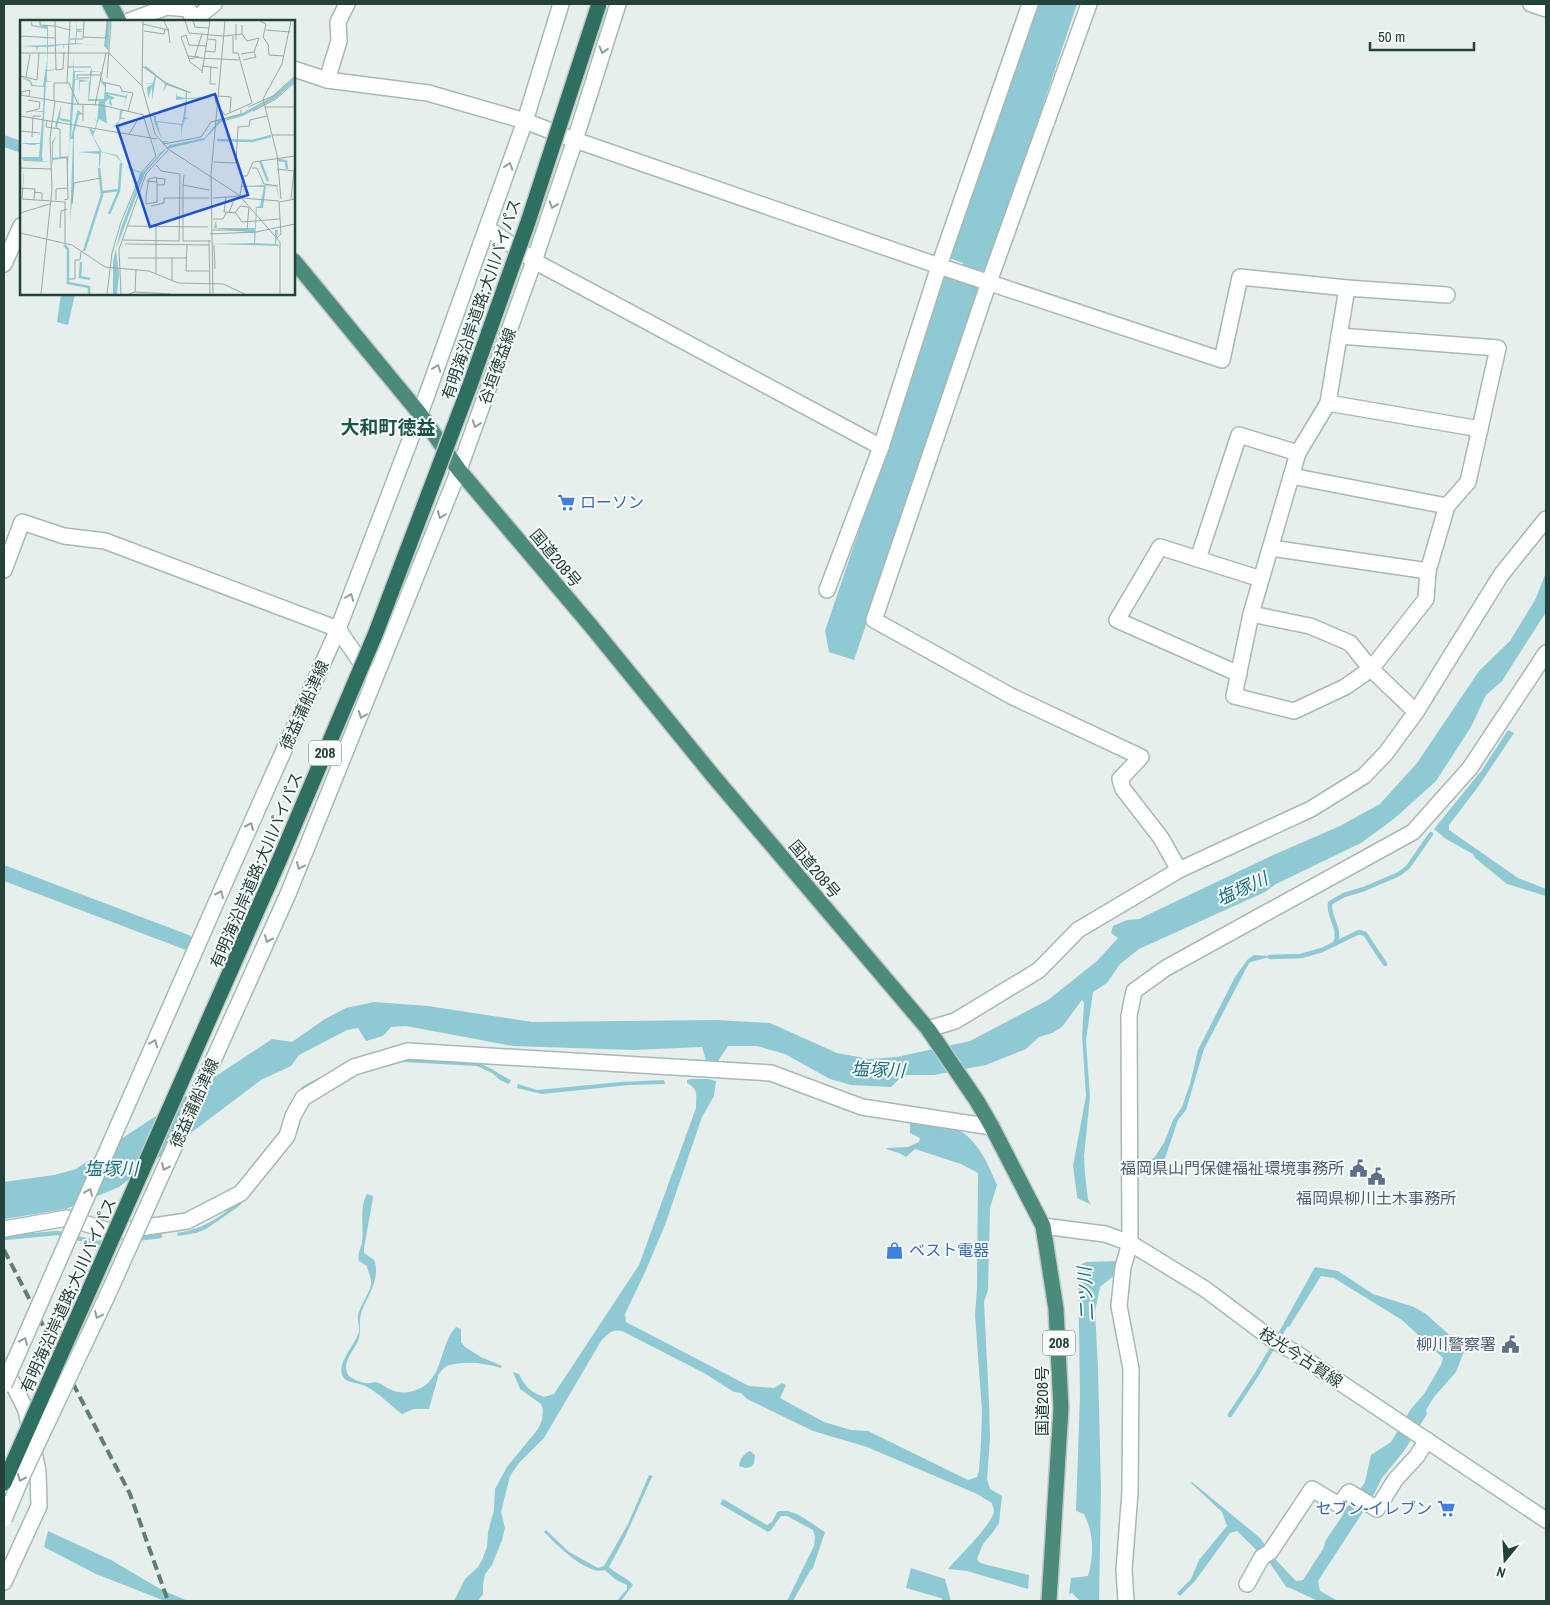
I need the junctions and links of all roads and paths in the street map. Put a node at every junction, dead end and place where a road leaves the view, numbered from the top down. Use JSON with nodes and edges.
{"nodes":[{"id":1,"x":110,"y":4,"type":"edge"},
{"id":2,"x":214,"y":4,"type":"edge"},
{"id":3,"x":347,"y":4,"type":"edge"},
{"id":4,"x":561,"y":4,"type":"edge"},
{"id":5,"x":599,"y":4,"type":"edge"},
{"id":6,"x":618,"y":4,"type":"edge"},
{"id":7,"x":1030,"y":4,"type":"edge"},
{"id":8,"x":1089,"y":4,"type":"edge"},
{"id":9,"x":1531,"y":4,"type":"edge"},
{"id":10,"x":156,"y":8,"type":"edge"},
{"id":11,"x":1546,"y":9,"type":"edge"},
{"id":12,"x":118,"y":20,"type":"edge"},
{"id":13,"x":131,"y":20,"type":"edge"},
{"id":14,"x":195,"y":20,"type":"edge"},
{"id":15,"x":295,"y":69,"type":"edge"},
{"id":16,"x":327,"y":80,"type":"junction"},
{"id":17,"x":525,"y":121,"type":"junction"},
{"id":18,"x":575,"y":140,"type":"junction"},
{"id":19,"x":20,"y":228,"type":"edge"},
{"id":20,"x":487,"y":228,"type":"junction"},
{"id":21,"x":534,"y":261,"type":"junction"},
{"id":22,"x":295,"y":263,"type":"edge"},
{"id":23,"x":4,"y":264,"type":"edge"},
{"id":24,"x":940,"y":266,"type":"junction"},
{"id":25,"x":989,"y":282,"type":"junction"},
{"id":26,"x":1347,"y":288,"type":"junction"},
{"id":27,"x":1447,"y":295,"type":"dead end"},
{"id":28,"x":1339,"y":336,"type":"junction"},
{"id":29,"x":1328,"y":403,"type":"junction"},
{"id":30,"x":420,"y":414,"type":"junction"},
{"id":31,"x":1480,"y":429,"type":"junction"},
{"id":32,"x":881,"y":447,"type":"junction"},
{"id":33,"x":1298,"y":453,"type":"junction"},
{"id":34,"x":459,"y":470,"type":"junction"},
{"id":35,"x":1291,"y":476,"type":"junction"},
{"id":36,"x":1447,"y":506,"type":"junction"},
{"id":37,"x":1546,"y":519,"type":"edge"},
{"id":38,"x":1271,"y":548,"type":"junction"},
{"id":39,"x":1198,"y":559,"type":"junction"},
{"id":40,"x":4,"y":570,"type":"edge"},
{"id":41,"x":1428,"y":570,"type":"junction"},
{"id":42,"x":1262,"y":579,"type":"junction"},
{"id":43,"x":827,"y":590,"type":"dead end"},
{"id":44,"x":1252,"y":614,"type":"junction"},
{"id":45,"x":338,"y":629,"type":"junction"},
{"id":46,"x":1546,"y":653,"type":"edge"},
{"id":47,"x":1371,"y":669,"type":"junction"},
{"id":48,"x":1239,"y":674,"type":"junction"},
{"id":49,"x":375,"y":682,"type":"junction"},
{"id":50,"x":1416,"y":712,"type":"junction"},
{"id":51,"x":1179,"y":870,"type":"junction"},
{"id":52,"x":928,"y":1029,"type":"junction"},
{"id":53,"x":992,"y":1127,"type":"junction"},
{"id":54,"x":1043,"y":1226,"type":"junction"},
{"id":55,"x":4,"y":1229,"type":"edge"},
{"id":56,"x":1124,"y":1241,"type":"junction"},
{"id":57,"x":4,"y":1366,"type":"edge"},
{"id":58,"x":4,"y":1385,"type":"edge"},
{"id":59,"x":1422,"y":1437,"type":"junction"},
{"id":60,"x":4,"y":1483,"type":"edge"},
{"id":61,"x":4,"y":1519,"type":"edge"},
{"id":62,"x":1546,"y":1520,"type":"edge"},
{"id":63,"x":5,"y":1577,"type":"edge"},
{"id":64,"x":1247,"y":1584,"type":"dead end"},
{"id":65,"x":1049,"y":1601,"type":"edge"},
{"id":66,"x":1126,"y":1601,"type":"edge"}],
"edges":[{"from":1,"to":12,"type":"highway"},
{"from":2,"to":14,"type":"street"},
{"from":3,"to":16,"type":"street"},
{"from":4,"to":17,"type":"street"},
{"from":5,"to":60,"type":"highway","name":"有明海沿岸道路;大川バイパス","number":"208","bridge":true},
{"from":6,"to":18,"type":"street","name":"谷垣徳益線","one_way":true},
{"from":7,"to":24,"type":"street"},
{"from":8,"to":25,"type":"street"},
{"from":9,"to":11,"type":"street"},
{"from":10,"to":13,"type":"street"},
{"from":10,"to":14,"type":"street"},
{"from":15,"to":16,"type":"street"},
{"from":16,"to":17,"type":"street"},
{"from":17,"to":18,"type":"street"},
{"from":20,"to":17,"type":"street","one_way":true},
{"from":18,"to":21,"type":"street","name":"谷垣徳益線","one_way":true},
{"from":18,"to":24,"type":"street"},
{"from":19,"to":23,"type":"street"},
{"from":20,"to":21,"type":"street"},
{"from":30,"to":20,"type":"street","one_way":true},
{"from":21,"to":32,"type":"street"},
{"from":21,"to":34,"type":"street","name":"谷垣徳益線","one_way":true},
{"from":22,"to":30,"type":"highway","name":"国道208号","number":"208"},
{"from":24,"to":25,"type":"street"},
{"from":24,"to":32,"type":"street"},
{"from":25,"to":26,"type":"street"},
{"from":25,"to":51,"type":"street"},
{"from":26,"to":27,"type":"street"},
{"from":26,"to":28,"type":"street"},
{"from":28,"to":29,"type":"street"},
{"from":28,"to":31,"type":"street"},
{"from":29,"to":31,"type":"street"},
{"from":29,"to":33,"type":"street"},
{"from":30,"to":34,"type":"highway","name":"国道208号","number":"208"},
{"from":45,"to":30,"type":"street","name":"徳益蒲船津線","one_way":true},
{"from":31,"to":36,"type":"street"},
{"from":32,"to":43,"type":"street"},
{"from":33,"to":35,"type":"street"},
{"from":33,"to":39,"type":"street"},
{"from":34,"to":49,"type":"street","name":"徳益蒲船津線","one_way":true},
{"from":34,"to":52,"type":"highway","name":"国道208号","number":"208"},
{"from":35,"to":36,"type":"street"},
{"from":35,"to":38,"type":"street"},
{"from":36,"to":41,"type":"street"},
{"from":37,"to":50,"type":"street"},
{"from":38,"to":41,"type":"street"},
{"from":38,"to":42,"type":"street"},
{"from":39,"to":42,"type":"street"},
{"from":39,"to":48,"type":"street"},
{"from":40,"to":45,"type":"street"},
{"from":41,"to":47,"type":"street"},
{"from":42,"to":44,"type":"street"},
{"from":44,"to":47,"type":"street"},
{"from":44,"to":48,"type":"street"},
{"from":45,"to":49,"type":"street"},
{"from":58,"to":45,"type":"street","name":"徳益蒲船津線","one_way":true,"bridge":true},
{"from":46,"to":56,"type":"street"},
{"from":47,"to":48,"type":"street"},
{"from":47,"to":50,"type":"street"},
{"from":49,"to":61,"type":"street","name":"徳益蒲船津線","one_way":true,"bridge":true},
{"from":50,"to":51,"type":"street"},
{"from":51,"to":52,"type":"street"},
{"from":52,"to":53,"type":"highway","name":"国道208号","number":"208"},
{"from":53,"to":54,"type":"highway","name":"国道208号","number":"208"},
{"from":53,"to":55,"type":"street"},
{"from":54,"to":56,"type":"street","name":"枝光今古賀線"},
{"from":54,"to":65,"type":"highway","name":"国道208号","number":"208"},
{"from":56,"to":59,"type":"street","name":"枝光今古賀線"},
{"from":56,"to":66,"type":"street"},
{"from":57,"to":63,"type":"street"},
{"from":59,"to":62,"type":"street","name":"枝光今古賀線"},
{"from":59,"to":64,"type":"street"}]}
